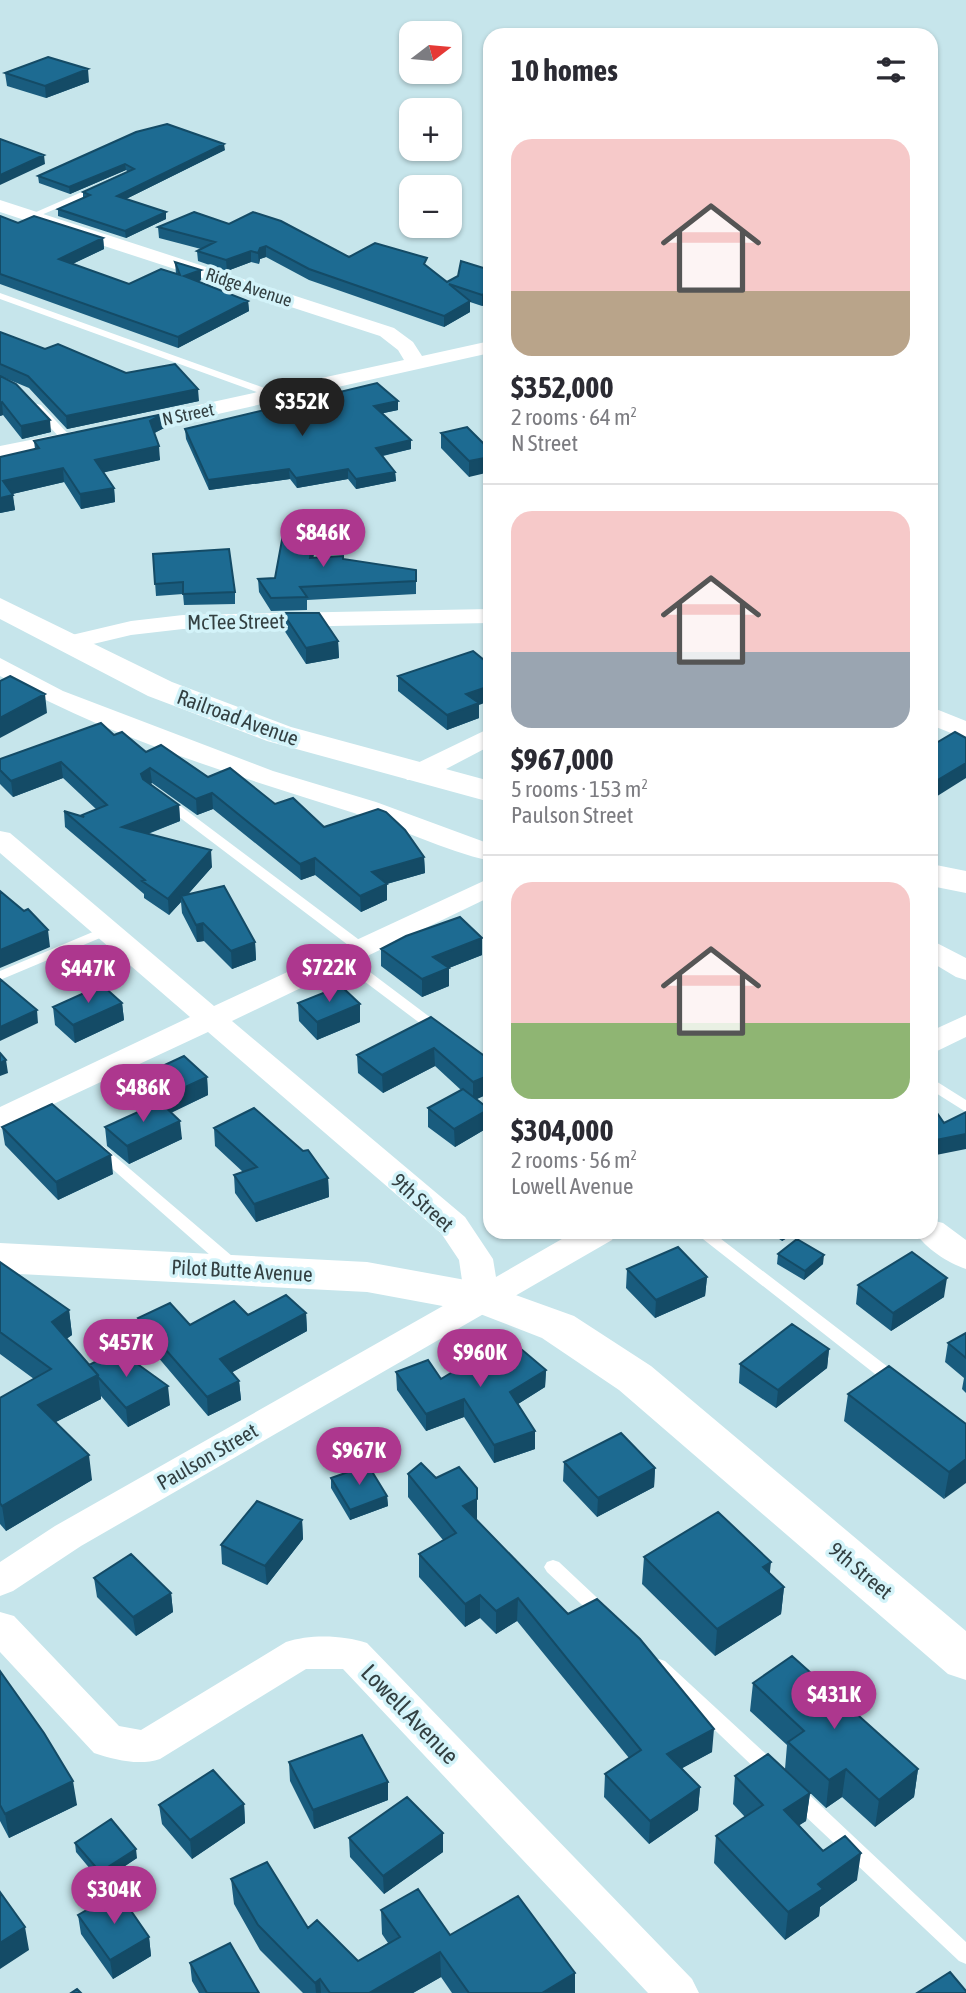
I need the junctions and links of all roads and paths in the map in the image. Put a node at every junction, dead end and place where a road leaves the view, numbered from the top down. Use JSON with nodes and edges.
{"nodes":[{"id":1,"x":116,"y":180,"type":"edge"},
{"id":2,"x":0,"y":206,"type":"edge"},
{"id":3,"x":31,"y":216,"type":"junction"},
{"id":4,"x":0,"y":296,"type":"edge"},
{"id":5,"x":483,"y":348,"type":"edge"},
{"id":6,"x":416,"y":362,"type":"junction"},
{"id":7,"x":277,"y":396,"type":"junction"},
{"id":8,"x":32,"y":401,"type":"edge"},
{"id":9,"x":67,"y":439,"type":"junction"},
{"id":10,"x":0,"y":453,"type":"edge"},
{"id":11,"x":0,"y":607,"type":"edge"},
{"id":12,"x":483,"y":616,"type":"edge"},
{"id":13,"x":68,"y":643,"type":"junction"},
{"id":14,"x":0,"y":666,"type":"edge"},
{"id":15,"x":483,"y":740,"type":"edge"},
{"id":16,"x":415,"y":774,"type":"junction"},
{"id":17,"x":151,"y":790,"type":"edge"},
{"id":18,"x":483,"y":790,"type":"edge"},
{"id":19,"x":0,"y":839,"type":"edge"},
{"id":20,"x":483,"y":850,"type":"edge"},
{"id":21,"x":938,"y":876,"type":"edge"},
{"id":22,"x":966,"y":882,"type":"edge"},
{"id":23,"x":483,"y":898,"type":"edge"},
{"id":24,"x":107,"y":930,"type":"junction"},
{"id":25,"x":351,"y":952,"type":"junction"},
{"id":26,"x":938,"y":953,"type":"edge"},
{"id":27,"x":966,"y":971,"type":"edge"},
{"id":28,"x":0,"y":976,"type":"edge"},
{"id":29,"x":211,"y":1019,"type":"junction"},
{"id":30,"x":966,"y":1024,"type":"edge"},
{"id":31,"x":447,"y":1038,"type":"edge"},
{"id":32,"x":938,"y":1040,"type":"edge"},
{"id":33,"x":938,"y":1088,"type":"edge"},
{"id":34,"x":966,"y":1107,"type":"edge"},
{"id":35,"x":0,"y":1119,"type":"edge"},
{"id":36,"x":82,"y":1136,"type":"edge"},
{"id":37,"x":938,"y":1236,"type":"edge"},
{"id":38,"x":587,"y":1239,"type":"edge"},
{"id":39,"x":711,"y":1239,"type":"edge"},
{"id":40,"x":966,"y":1257,"type":"edge"},
{"id":41,"x":0,"y":1258,"type":"edge"},
{"id":42,"x":237,"y":1270,"type":"junction"},
{"id":43,"x":482,"y":1298,"type":"junction"},
{"id":44,"x":911,"y":1394,"type":"edge"},
{"id":45,"x":554,"y":1567,"type":"dead end"},
{"id":46,"x":0,"y":1581,"type":"edge"},
{"id":47,"x":614,"y":1623,"type":"edge"},
{"id":48,"x":0,"y":1627,"type":"edge"},
{"id":49,"x":644,"y":1652,"type":"edge"},
{"id":50,"x":966,"y":1660,"type":"edge"},
{"id":51,"x":966,"y":1955,"type":"edge"},
{"id":52,"x":677,"y":1993,"type":"edge"}],
"edges":[{"from":1,"to":3,"type":"lane"},
{"from":2,"to":3,"type":"street","name":"Ridge Avenue"},
{"from":3,"to":6,"type":"street","name":"Ridge Avenue"},
{"from":4,"to":7,"type":"lane"},
{"from":5,"to":6,"type":"street"},
{"from":6,"to":7,"type":"street","name":"N Street"},
{"from":7,"to":9,"type":"street","name":"N Street"},
{"from":8,"to":9,"type":"lane"},
{"from":9,"to":10,"type":"street","name":"N Street"},
{"from":11,"to":13,"type":"main road","name":"Railroad Avenue"},
{"from":12,"to":13,"type":"street","name":"McTee Street"},
{"from":13,"to":16,"type":"main road","name":"Railroad Avenue"},
{"from":14,"to":20,"type":"street"},
{"from":15,"to":16,"type":"street"},
{"from":16,"to":18,"type":"main road","name":"Railroad Avenue"},
{"from":17,"to":25,"type":"lane"},
{"from":19,"to":24,"type":"street","name":"9th Street"},
{"from":21,"to":22,"type":"main road"},
{"from":23,"to":25,"type":"street"},
{"from":24,"to":28,"type":"lane"},
{"from":24,"to":29,"type":"street","name":"9th Street"},
{"from":25,"to":29,"type":"street"},
{"from":25,"to":31,"type":"lane"},
{"from":26,"to":27,"type":"street"},
{"from":29,"to":35,"type":"street"},
{"from":29,"to":43,"type":"street","name":"9th Street"},
{"from":30,"to":32,"type":"street"},
{"from":33,"to":34,"type":"lane"},
{"from":36,"to":42,"type":"lane"},
{"from":37,"to":40,"type":"street"},
{"from":38,"to":43,"type":"street","name":"Paulson Street"},
{"from":39,"to":44,"type":"lane"},
{"from":41,"to":42,"type":"main road","name":"Pilot Butte Avenue"},
{"from":42,"to":43,"type":"main road","name":"Pilot Butte Avenue"},
{"from":43,"to":46,"type":"street","name":"Paulson Street"},
{"from":43,"to":50,"type":"main road","name":"9th Street"},
{"from":45,"to":47,"type":"lane"},
{"from":48,"to":52,"type":"street","name":"Lowell Avenue"},
{"from":49,"to":51,"type":"lane"}]}
